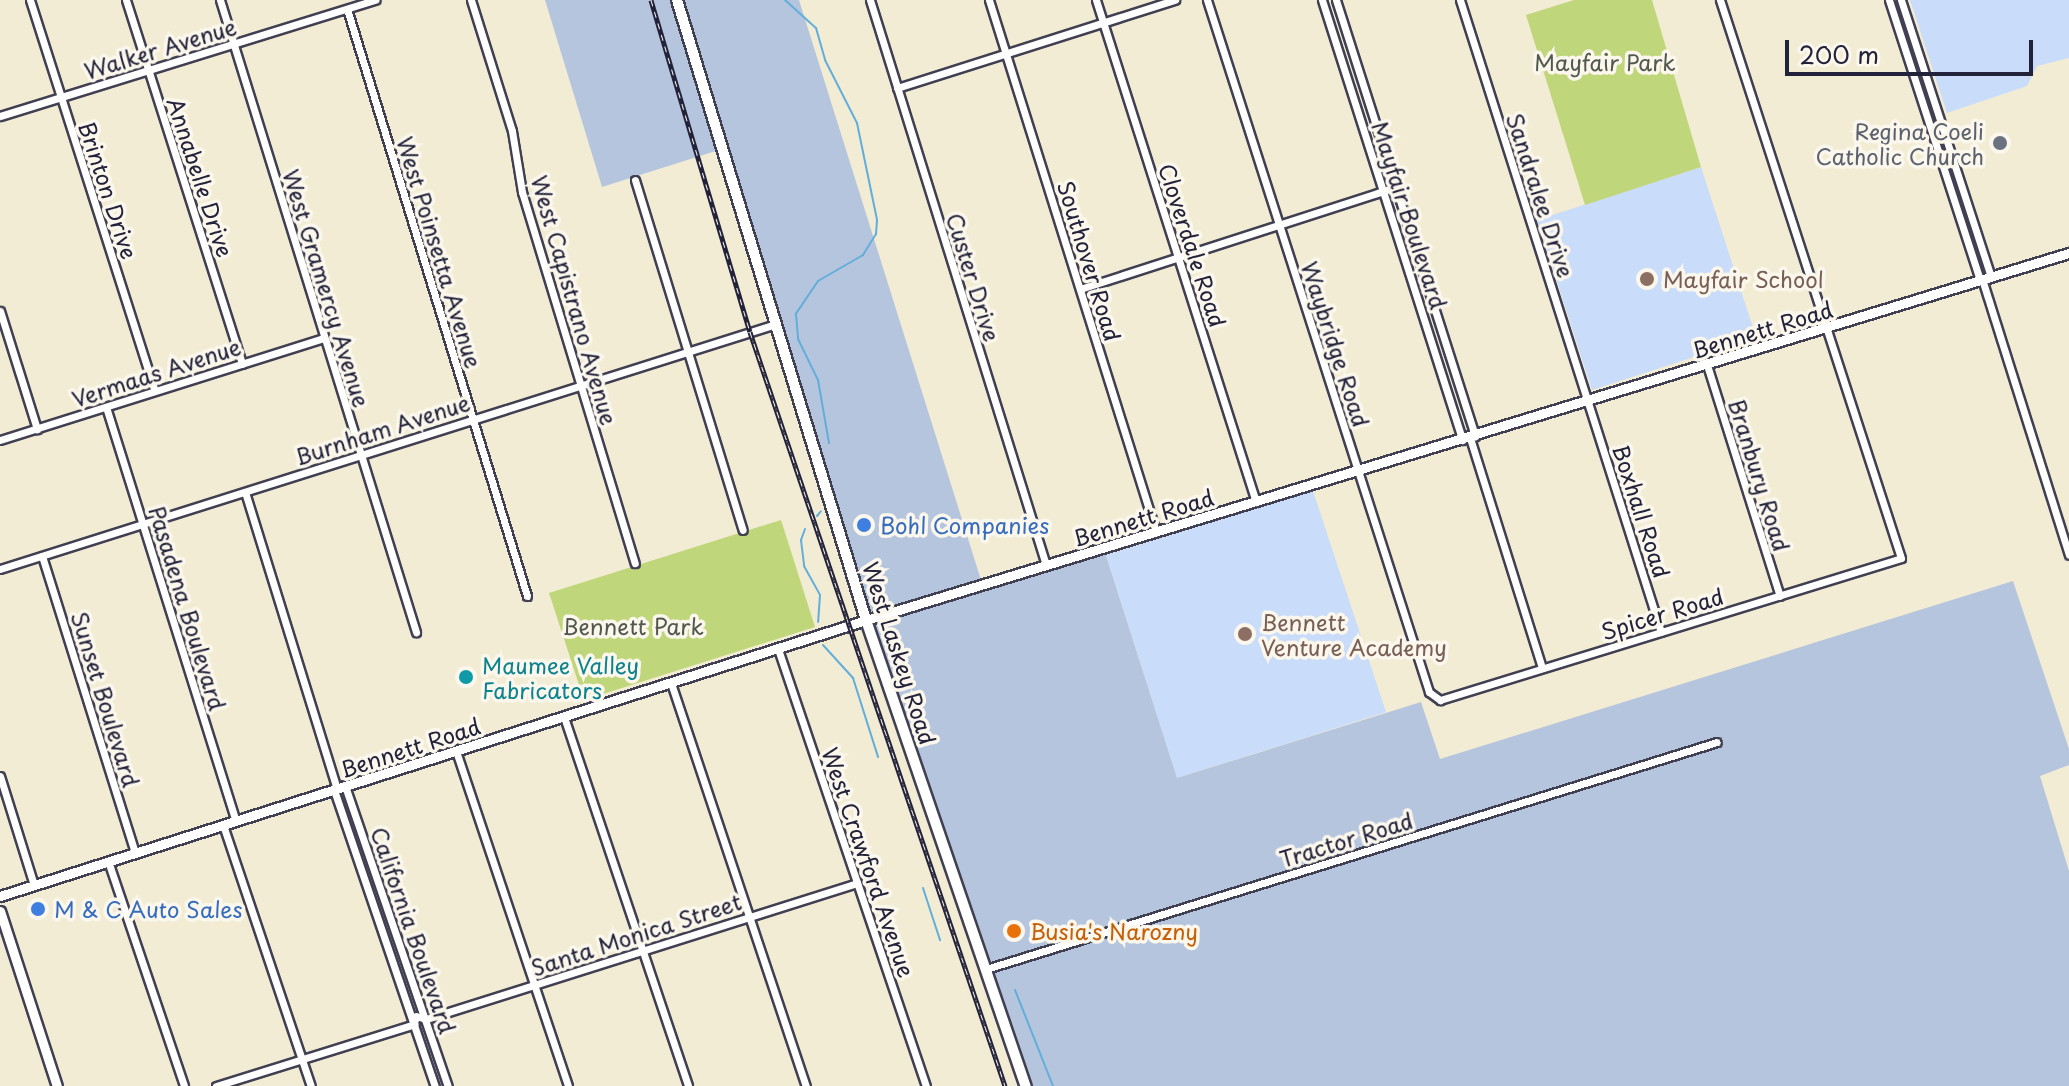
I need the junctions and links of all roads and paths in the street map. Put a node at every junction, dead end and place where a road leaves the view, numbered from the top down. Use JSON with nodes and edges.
{"nodes":[{"id":1,"x":30,"y":0,"type":"edge"},
{"id":2,"x":126,"y":0,"type":"edge"},
{"id":3,"x":220,"y":0,"type":"edge"},
{"id":4,"x":375,"y":0,"type":"edge"},
{"id":5,"x":471,"y":0,"type":"edge"},
{"id":6,"x":677,"y":0,"type":"edge"},
{"id":7,"x":870,"y":0,"type":"edge"},
{"id":8,"x":989,"y":0,"type":"edge"},
{"id":9,"x":1096,"y":0,"type":"edge"},
{"id":10,"x":1175,"y":0,"type":"edge"},
{"id":11,"x":1207,"y":0,"type":"edge"},
{"id":12,"x":1322,"y":0,"type":"edge"},
{"id":13,"x":1336,"y":0,"type":"edge"},
{"id":14,"x":1460,"y":0,"type":"edge"},
{"id":15,"x":1720,"y":0,"type":"edge"},
{"id":16,"x":1889,"y":0,"type":"edge"},
{"id":17,"x":1901,"y":0,"type":"edge"},
{"id":18,"x":347,"y":9,"type":"junction"},
{"id":19,"x":1103,"y":23,"type":"junction"},
{"id":20,"x":235,"y":45,"type":"junction"},
{"id":21,"x":1006,"y":54,"type":"junction"},
{"id":22,"x":148,"y":69,"type":"junction"},
{"id":23,"x":897,"y":88,"type":"junction"},
{"id":24,"x":61,"y":97,"type":"junction"},
{"id":25,"x":1938,"y":114,"type":"junction"},
{"id":26,"x":0,"y":116,"type":"edge"},
{"id":27,"x":1927,"y":118,"type":"junction"},
{"id":28,"x":1952,"y":157,"type":"junction"},
{"id":29,"x":1941,"y":161,"type":"junction"},
{"id":30,"x":635,"y":180,"type":"dead end"},
{"id":31,"x":1396,"y":187,"type":"junction"},
{"id":32,"x":1384,"y":191,"type":"junction"},
{"id":33,"x":1279,"y":225,"type":"junction"},
{"id":34,"x":2069,"y":253,"type":"edge"},
{"id":35,"x":1178,"y":257,"type":"junction"},
{"id":36,"x":1984,"y":279,"type":"junction"},
{"id":37,"x":1080,"y":289,"type":"junction"},
{"id":38,"x":0,"y":311,"type":"edge"},
{"id":39,"x":776,"y":324,"type":"junction"},
{"id":40,"x":1827,"y":328,"type":"junction"},
{"id":41,"x":323,"y":338,"type":"junction"},
{"id":42,"x":688,"y":352,"type":"junction"},
{"id":43,"x":242,"y":364,"type":"junction"},
{"id":44,"x":1707,"y":365,"type":"junction"},
{"id":45,"x":580,"y":386,"type":"junction"},
{"id":46,"x":155,"y":391,"type":"junction"},
{"id":47,"x":1588,"y":402,"type":"junction"},
{"id":48,"x":106,"y":407,"type":"junction"},
{"id":49,"x":472,"y":420,"type":"junction"},
{"id":50,"x":37,"y":429,"type":"junction"},
{"id":51,"x":1469,"y":438,"type":"junction"},
{"id":52,"x":0,"y":440,"type":"edge"},
{"id":53,"x":359,"y":456,"type":"junction"},
{"id":54,"x":1357,"y":471,"type":"junction"},
{"id":55,"x":245,"y":492,"type":"junction"},
{"id":56,"x":1256,"y":502,"type":"junction"},
{"id":57,"x":143,"y":524,"type":"junction"},
{"id":58,"x":743,"y":530,"type":"dead end"},
{"id":59,"x":1156,"y":532,"type":"junction"},
{"id":60,"x":2069,"y":555,"type":"edge"},
{"id":61,"x":42,"y":556,"type":"junction"},
{"id":62,"x":635,"y":563,"type":"dead end"},
{"id":63,"x":1046,"y":565,"type":"junction"},
{"id":64,"x":0,"y":569,"type":"edge"},
{"id":65,"x":527,"y":596,"type":"dead end"},
{"id":66,"x":1780,"y":596,"type":"junction"},
{"id":67,"x":866,"y":620,"type":"junction"},
{"id":68,"x":416,"y":632,"type":"dead end"},
{"id":69,"x":1661,"y":632,"type":"junction"},
{"id":70,"x":778,"y":649,"type":"junction"},
{"id":71,"x":1542,"y":668,"type":"junction"},
{"id":72,"x":671,"y":683,"type":"junction"},
{"id":73,"x":1432,"y":699,"type":"joint"},
{"id":74,"x":564,"y":717,"type":"junction"},
{"id":75,"x":1717,"y":742,"type":"dead end"},
{"id":76,"x":456,"y":751,"type":"junction"},
{"id":77,"x":0,"y":776,"type":"edge"},
{"id":78,"x":339,"y":788,"type":"junction"},
{"id":79,"x":236,"y":821,"type":"junction"},
{"id":80,"x":223,"y":825,"type":"junction"},
{"id":81,"x":135,"y":852,"type":"junction"},
{"id":82,"x":108,"y":861,"type":"junction"},
{"id":83,"x":857,"y":883,"type":"junction"},
{"id":84,"x":34,"y":885,"type":"junction"},
{"id":85,"x":0,"y":896,"type":"edge"},
{"id":86,"x":386,"y":904,"type":"junction"},
{"id":87,"x":376,"y":908,"type":"junction"},
{"id":88,"x":0,"y":911,"type":"edge"},
{"id":89,"x":749,"y":917,"type":"junction"},
{"id":90,"x":0,"y":930,"type":"edge"},
{"id":91,"x":10,"y":942,"type":"junction"},
{"id":92,"x":642,"y":951,"type":"junction"},
{"id":93,"x":986,"y":969,"type":"junction"},
{"id":94,"x":533,"y":985,"type":"junction"},
{"id":95,"x":426,"y":1019,"type":"junction"},
{"id":96,"x":414,"y":1023,"type":"junction"},
{"id":97,"x":302,"y":1058,"type":"junction"},
{"id":98,"x":57,"y":1086,"type":"edge"},
{"id":99,"x":184,"y":1086,"type":"edge"},
{"id":100,"x":216,"y":1086,"type":"edge"},
{"id":101,"x":311,"y":1086,"type":"edge"},
{"id":102,"x":435,"y":1086,"type":"edge"},
{"id":103,"x":448,"y":1086,"type":"edge"},
{"id":104,"x":568,"y":1086,"type":"edge"},
{"id":105,"x":688,"y":1086,"type":"edge"},
{"id":106,"x":806,"y":1086,"type":"edge"},
{"id":107,"x":926,"y":1086,"type":"edge"},
{"id":108,"x":1026,"y":1086,"type":"edge"}],
"edges":[{"from":1,"to":24,"type":"street","name":"Brinton Drive"},
{"from":2,"to":22,"type":"street","name":"Annabelle Drive"},
{"from":3,"to":20,"type":"street","name":"West Gramercy Avenue"},
{"from":4,"to":18,"type":"street","name":"Walker Avenue"},
{"from":5,"to":45,"type":"street","name":"West Capistrano Avenue"},
{"from":6,"to":39,"type":"main road","name":"West Laskey Road"},
{"from":7,"to":23,"type":"street","name":"Custer Drive"},
{"from":8,"to":21,"type":"street","name":"Southover Road"},
{"from":9,"to":19,"type":"street","name":"Cloverdale Road"},
{"from":10,"to":19,"type":"street"},
{"from":11,"to":33,"type":"street","name":"Waybridge Road"},
{"from":12,"to":32,"type":"street","name":"Mayfair Boulevard"},
{"from":13,"to":31,"type":"street","name":"Mayfair Boulevard"},
{"from":14,"to":47,"type":"street","name":"Sandralee Drive"},
{"from":15,"to":40,"type":"street"},
{"from":16,"to":27,"type":"street"},
{"from":17,"to":25,"type":"street"},
{"from":18,"to":20,"type":"street","name":"Walker Avenue"},
{"from":18,"to":49,"type":"street","name":"West Poinsetta Avenue"},
{"from":19,"to":21,"type":"street"},
{"from":19,"to":35,"type":"street","name":"Cloverdale Road"},
{"from":20,"to":22,"type":"street","name":"Walker Avenue"},
{"from":20,"to":41,"type":"street","name":"West Gramercy Avenue"},
{"from":21,"to":23,"type":"street"},
{"from":21,"to":37,"type":"street","name":"Southover Road"},
{"from":22,"to":24,"type":"street","name":"Walker Avenue"},
{"from":22,"to":43,"type":"street","name":"Annabelle Drive"},
{"from":23,"to":63,"type":"street","name":"Custer Drive"},
{"from":24,"to":26,"type":"street","name":"Walker Avenue"},
{"from":24,"to":46,"type":"street","name":"Brinton Drive"},
{"from":25,"to":27,"type":"street"},
{"from":25,"to":28,"type":"street"},
{"from":27,"to":29,"type":"street"},
{"from":28,"to":29,"type":"street"},
{"from":28,"to":36,"type":"street"},
{"from":29,"to":36,"type":"street"},
{"from":30,"to":42,"type":"street"},
{"from":31,"to":32,"type":"street"},
{"from":31,"to":51,"type":"street","name":"Mayfair Boulevard"},
{"from":32,"to":33,"type":"street"},
{"from":32,"to":51,"type":"street","name":"Mayfair Boulevard"},
{"from":33,"to":35,"type":"street"},
{"from":33,"to":54,"type":"street","name":"Waybridge Road"},
{"from":34,"to":36,"type":"street","name":"Bennett Road"},
{"from":35,"to":37,"type":"street"},
{"from":35,"to":56,"type":"street","name":"Cloverdale Road"},
{"from":36,"to":40,"type":"street","name":"Bennett Road"},
{"from":36,"to":60,"type":"street"},
{"from":37,"to":59,"type":"street","name":"Southover Road"},
{"from":38,"to":50,"type":"street"},
{"from":39,"to":42,"type":"street","name":"Burnham Avenue"},
{"from":39,"to":67,"type":"main road","name":"West Laskey Road"},
{"from":40,"to":44,"type":"street","name":"Bennett Road"},
{"from":40,"to":66,"type":"street","name":"Spicer Road"},
{"from":41,"to":43,"type":"street","name":"Vermaas Avenue"},
{"from":41,"to":53,"type":"street","name":"West Gramercy Avenue"},
{"from":42,"to":45,"type":"street","name":"Burnham Avenue"},
{"from":42,"to":58,"type":"street"},
{"from":43,"to":46,"type":"street","name":"Vermaas Avenue"},
{"from":44,"to":47,"type":"street","name":"Bennett Road"},
{"from":44,"to":66,"type":"street","name":"Branbury Road"},
{"from":45,"to":49,"type":"street","name":"Burnham Avenue"},
{"from":45,"to":62,"type":"street","name":"West Capistrano Avenue"},
{"from":46,"to":48,"type":"street","name":"Vermaas Avenue"},
{"from":47,"to":51,"type":"street","name":"Bennett Road"},
{"from":47,"to":69,"type":"street","name":"Boxhall Road"},
{"from":48,"to":50,"type":"street","name":"Vermaas Avenue"},
{"from":48,"to":57,"type":"street","name":"Pasadena Boulevard"},
{"from":49,"to":53,"type":"street","name":"Burnham Avenue"},
{"from":49,"to":65,"type":"street","name":"West Poinsetta Avenue"},
{"from":50,"to":52,"type":"street","name":"Vermaas Avenue"},
{"from":51,"to":54,"type":"street","name":"Bennett Road"},
{"from":51,"to":71,"type":"street","name":"Mayfair Boulevard"},
{"from":53,"to":55,"type":"street","name":"Burnham Avenue"},
{"from":53,"to":68,"type":"street","name":"West Gramercy Avenue"},
{"from":54,"to":56,"type":"street","name":"Bennett Road"},
{"from":54,"to":73,"type":"street","name":"Waybridge Road"},
{"from":55,"to":57,"type":"street","name":"Burnham Avenue"},
{"from":55,"to":78,"type":"street","name":"California Boulevard"},
{"from":56,"to":59,"type":"street","name":"Bennett Road"},
{"from":57,"to":61,"type":"street","name":"Burnham Avenue"},
{"from":57,"to":79,"type":"street","name":"Pasadena Boulevard"},
{"from":59,"to":63,"type":"street","name":"Bennett Road"},
{"from":61,"to":64,"type":"street","name":"Burnham Avenue"},
{"from":61,"to":81,"type":"street","name":"Sunset Boulevard"},
{"from":63,"to":67,"type":"street","name":"Bennett Road"},
{"from":66,"to":69,"type":"street","name":"Spicer Road"},
{"from":67,"to":70,"type":"street","name":"Bennett Road"},
{"from":67,"to":93,"type":"main road","name":"West Laskey Road"},
{"from":69,"to":71,"type":"street","name":"Spicer Road"},
{"from":70,"to":72,"type":"street","name":"Bennett Road"},
{"from":70,"to":83,"type":"street","name":"West Crawford Avenue"},
{"from":71,"to":73,"type":"street","name":"Spicer Road"},
{"from":72,"to":74,"type":"street","name":"Bennett Road"},
{"from":72,"to":89,"type":"street"},
{"from":74,"to":76,"type":"street","name":"Bennett Road"},
{"from":74,"to":92,"type":"street"},
{"from":75,"to":93,"type":"street","name":"Tractor Road"},
{"from":76,"to":78,"type":"street","name":"Bennett Road"},
{"from":76,"to":94,"type":"street"},
{"from":77,"to":84,"type":"street"},
{"from":78,"to":79,"type":"street","name":"Bennett Road"},
{"from":78,"to":86,"type":"street","name":"California Boulevard"},
{"from":78,"to":87,"type":"street","name":"California Boulevard"},
{"from":79,"to":80,"type":"street","name":"Bennett Road"},
{"from":80,"to":81,"type":"street","name":"Bennett Road"},
{"from":80,"to":97,"type":"street"},
{"from":81,"to":82,"type":"street","name":"Bennett Road"},
{"from":82,"to":84,"type":"street","name":"Bennett Road"},
{"from":82,"to":99,"type":"street"},
{"from":83,"to":89,"type":"street","name":"Santa Monica Street"},
{"from":83,"to":107,"type":"street","name":"West Crawford Avenue"},
{"from":84,"to":85,"type":"street","name":"Bennett Road"},
{"from":86,"to":87,"type":"street"},
{"from":86,"to":95,"type":"street","name":"California Boulevard"},
{"from":87,"to":96,"type":"street","name":"California Boulevard"},
{"from":88,"to":91,"type":"street"},
{"from":89,"to":92,"type":"street","name":"Santa Monica Street"},
{"from":89,"to":106,"type":"street"},
{"from":90,"to":91,"type":"street"},
{"from":91,"to":98,"type":"street"},
{"from":92,"to":94,"type":"street","name":"Santa Monica Street"},
{"from":92,"to":105,"type":"street"},
{"from":93,"to":108,"type":"main road","name":"West Laskey Road"},
{"from":94,"to":95,"type":"street","name":"Santa Monica Street"},
{"from":94,"to":104,"type":"street"},
{"from":95,"to":96,"type":"street","name":"Santa Monica Street"},
{"from":95,"to":103,"type":"street","name":"California Boulevard"},
{"from":96,"to":97,"type":"street","name":"Santa Monica Street"},
{"from":96,"to":102,"type":"street","name":"California Boulevard"},
{"from":97,"to":100,"type":"street","name":"Santa Monica Street"},
{"from":97,"to":101,"type":"street"}]}
